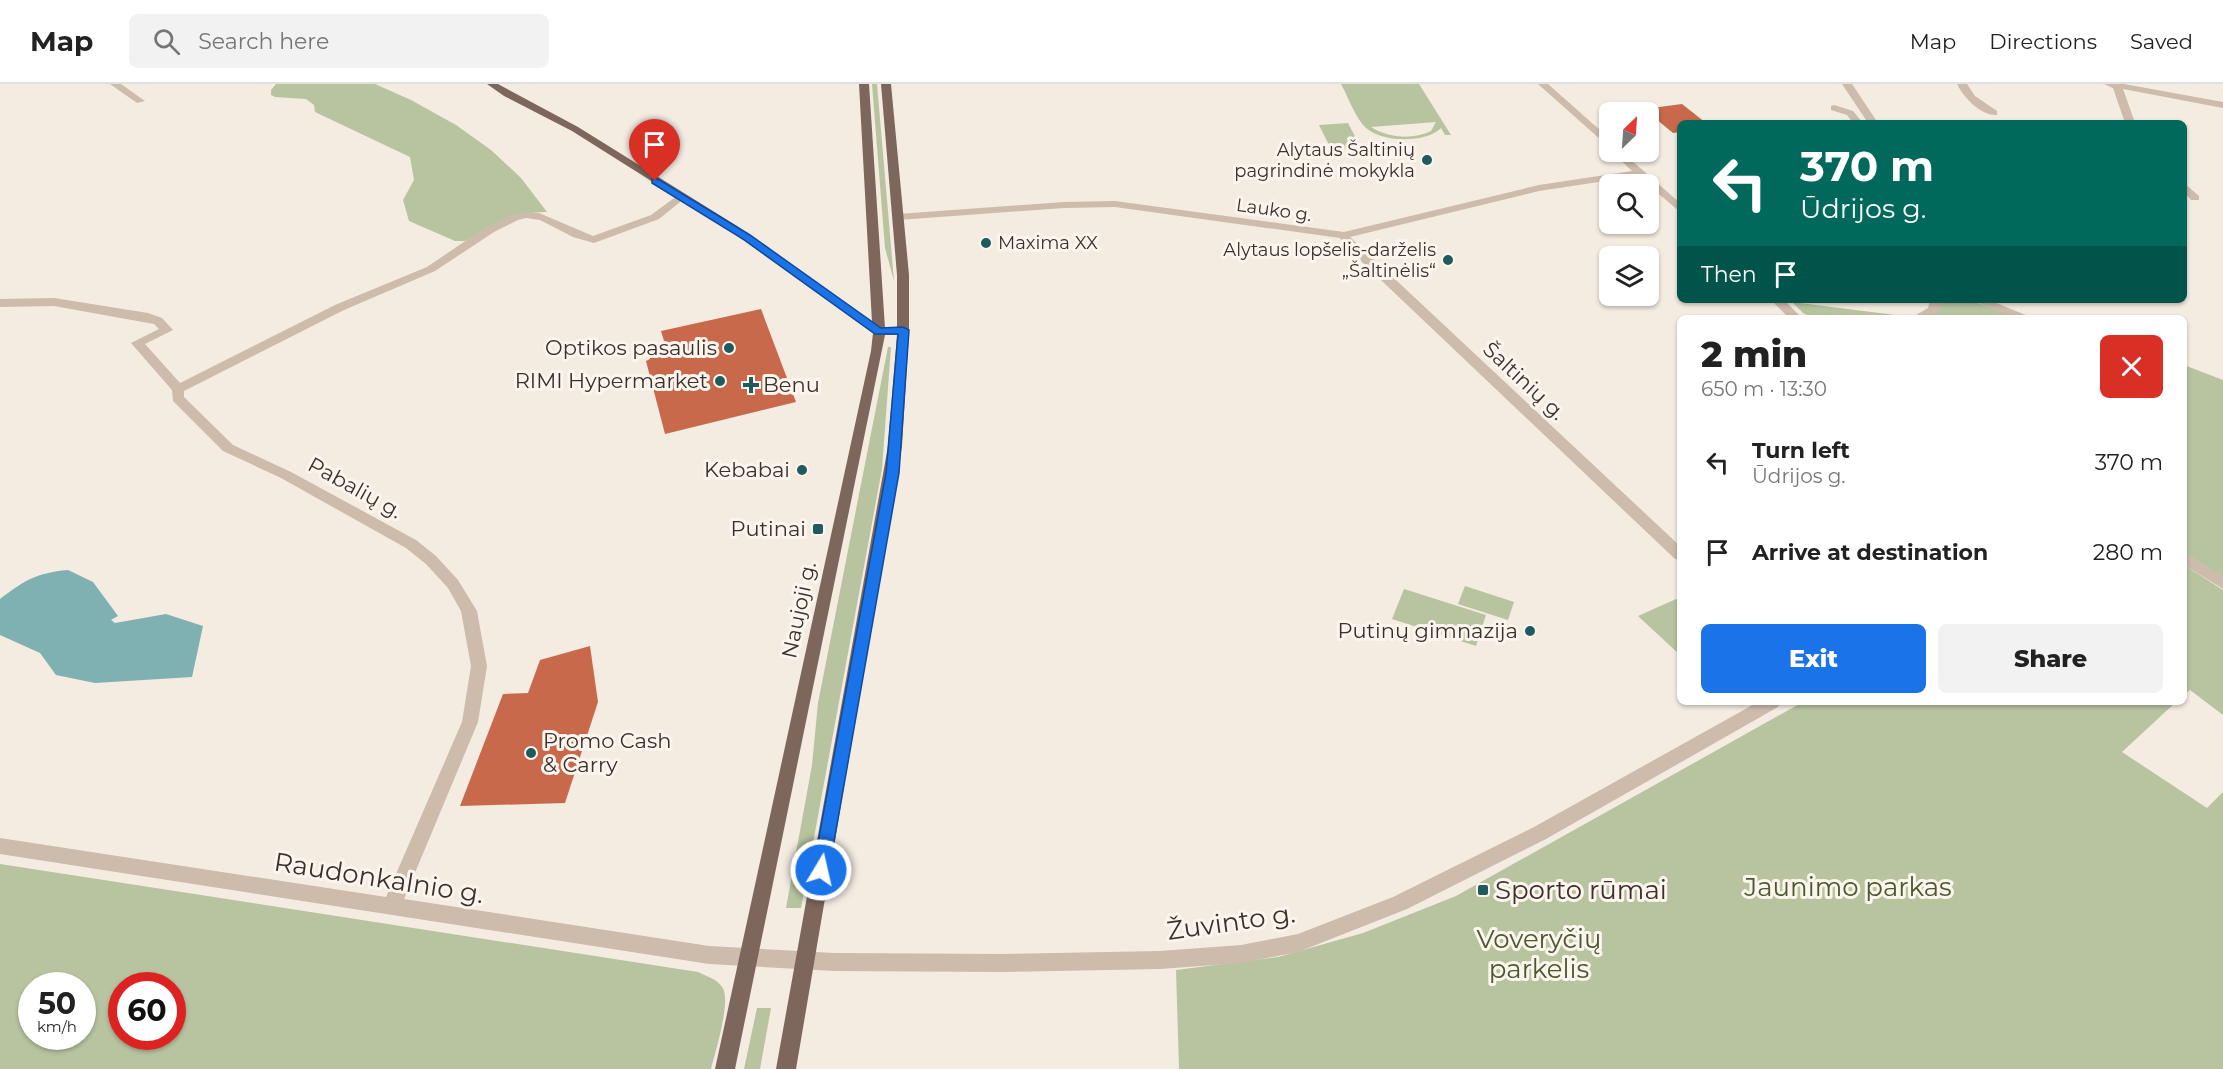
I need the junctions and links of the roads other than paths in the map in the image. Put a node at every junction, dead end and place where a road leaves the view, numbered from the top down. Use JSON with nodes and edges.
{"nodes":[{"id":1,"x":115,"y":84,"type":"edge"},
{"id":2,"x":492,"y":84,"type":"edge"},
{"id":3,"x":864,"y":84,"type":"edge"},
{"id":4,"x":886,"y":84,"type":"edge"},
{"id":5,"x":1543,"y":84,"type":"edge"},
{"id":6,"x":1847,"y":84,"type":"edge"},
{"id":7,"x":1962,"y":84,"type":"edge"},
{"id":8,"x":2113,"y":85,"type":"edge"},
{"id":9,"x":140,"y":101,"type":"dead end"},
{"id":10,"x":2223,"y":105,"type":"edge"},
{"id":11,"x":1834,"y":108,"type":"dead end"},
{"id":12,"x":1994,"y":112,"type":"dead end"},
{"id":13,"x":1856,"y":120,"type":"edge"},
{"id":14,"x":1872,"y":120,"type":"edge"},
{"id":15,"x":2129,"y":120,"type":"edge"},
{"id":16,"x":1599,"y":134,"type":"edge"},
{"id":17,"x":1629,"y":162,"type":"edge"},
{"id":18,"x":1641,"y":172,"type":"junction"},
{"id":19,"x":2187,"y":189,"type":"edge"},
{"id":20,"x":681,"y":196,"type":"junction"},
{"id":21,"x":2195,"y":198,"type":"dead end"},
{"id":22,"x":1677,"y":206,"type":"edge"},
{"id":23,"x":898,"y":217,"type":"junction"},
{"id":24,"x":1344,"y":235,"type":"junction"},
{"id":25,"x":0,"y":303,"type":"edge"},
{"id":26,"x":1780,"y":303,"type":"edge"},
{"id":27,"x":1936,"y":303,"type":"edge"},
{"id":28,"x":1986,"y":303,"type":"edge"},
{"id":29,"x":1793,"y":315,"type":"edge"},
{"id":30,"x":1923,"y":315,"type":"edge"},
{"id":31,"x":2019,"y":315,"type":"edge"},
{"id":32,"x":903,"y":330,"type":"junction"},
{"id":33,"x":879,"y":332,"type":"junction"},
{"id":34,"x":178,"y":389,"type":"junction"},
{"id":35,"x":1677,"y":552,"type":"edge"},
{"id":36,"x":2187,"y":560,"type":"edge"},
{"id":37,"x":2223,"y":583,"type":"edge"},
{"id":38,"x":1767,"y":705,"type":"edge"},
{"id":39,"x":0,"y":846,"type":"edge"},
{"id":40,"x":391,"y":907,"type":"junction"},
{"id":41,"x":749,"y":957,"type":"junction"},
{"id":42,"x":805,"y":960,"type":"junction"},
{"id":43,"x":726,"y":1069,"type":"edge"},
{"id":44,"x":786,"y":1069,"type":"edge"}],
"edges":[{"from":1,"to":9,"type":"street"},
{"from":2,"to":20,"type":"main road"},
{"from":3,"to":33,"type":"main road","name":"Naujoji g."},
{"from":4,"to":23,"type":"main road"},
{"from":5,"to":16,"type":"street"},
{"from":6,"to":14,"type":"street"},
{"from":7,"to":12,"type":"street"},
{"from":8,"to":10,"type":"street"},
{"from":8,"to":15,"type":"street"},
{"from":11,"to":13,"type":"street"},
{"from":17,"to":18,"type":"street"},
{"from":18,"to":22,"type":"street"},
{"from":18,"to":24,"type":"street","name":"Lauko g."},
{"from":19,"to":21,"type":"street"},
{"from":20,"to":33,"type":"main road"},
{"from":20,"to":34,"type":"street"},
{"from":23,"to":24,"type":"street","name":"Lauko g."},
{"from":23,"to":32,"type":"main road"},
{"from":24,"to":35,"type":"street","name":"Šaltinių g."},
{"from":25,"to":34,"type":"street","name":"Pabalių g."},
{"from":26,"to":29,"type":"street"},
{"from":27,"to":30,"type":"street"},
{"from":28,"to":31,"type":"street"},
{"from":32,"to":33,"type":"main road"},
{"from":32,"to":42,"type":"main road"},
{"from":33,"to":41,"type":"main road","name":"Naujoji g."},
{"from":34,"to":40,"type":"street","name":"Pabalių g."},
{"from":36,"to":37,"type":"street"},
{"from":38,"to":42,"type":"street","name":"Žuvinto g."},
{"from":39,"to":40,"type":"street","name":"Raudonkalnio g."},
{"from":40,"to":41,"type":"street","name":"Raudonkalnio g."},
{"from":41,"to":42,"type":"street","name":"Žuvinto g."},
{"from":41,"to":43,"type":"main road","name":"Naujoji g."},
{"from":42,"to":44,"type":"main road"}]}
